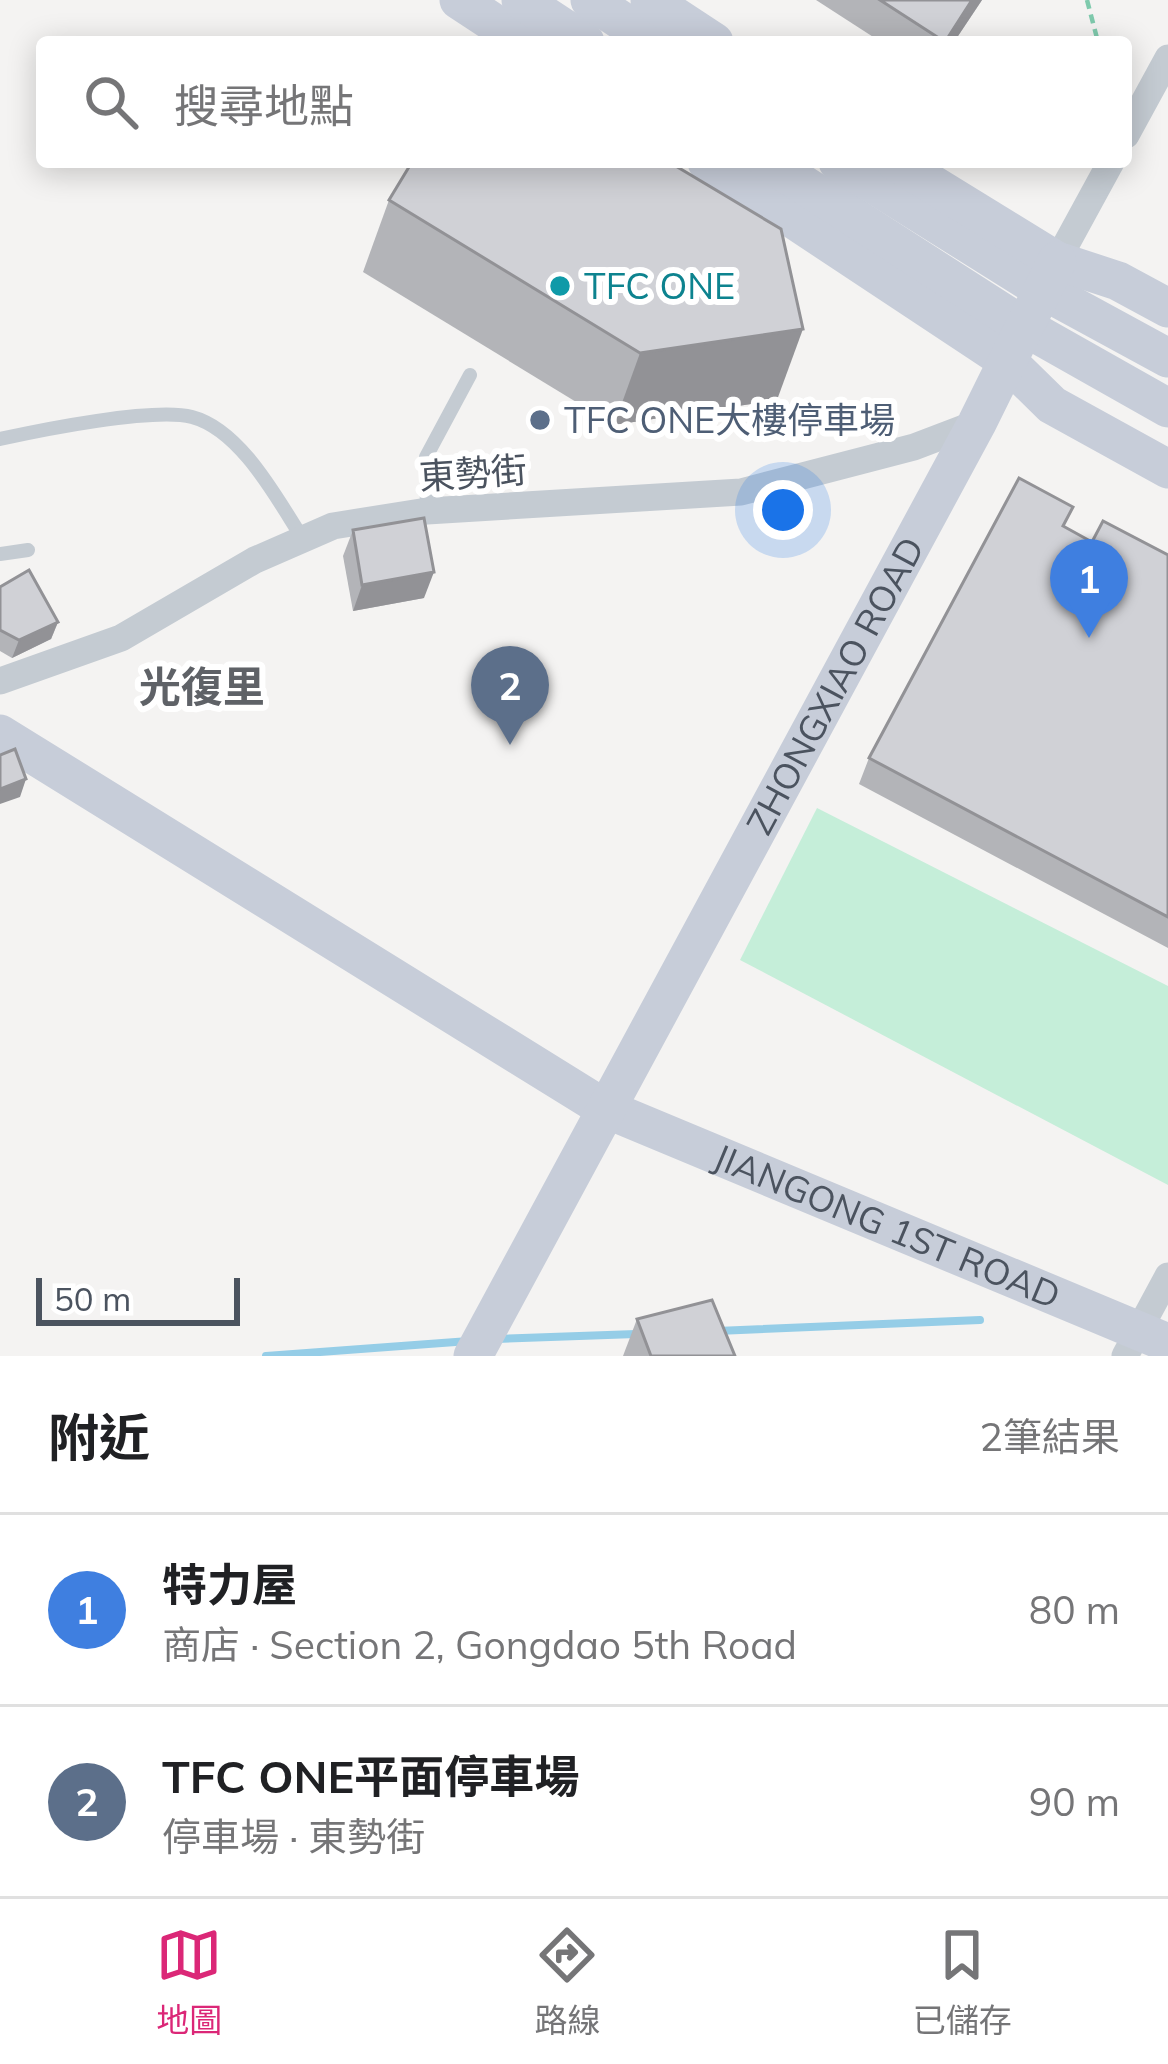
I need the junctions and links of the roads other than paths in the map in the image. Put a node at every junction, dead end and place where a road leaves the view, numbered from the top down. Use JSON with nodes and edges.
{"nodes":[{"id":1,"x":459,"y":0,"type":"edge"},
{"id":2,"x":521,"y":0,"type":"edge"},
{"id":3,"x":590,"y":0,"type":"edge"},
{"id":4,"x":650,"y":0,"type":"edge"},
{"id":5,"x":514,"y":36,"type":"edge"},
{"id":6,"x":576,"y":36,"type":"edge"},
{"id":7,"x":645,"y":36,"type":"edge"},
{"id":8,"x":705,"y":36,"type":"edge"},
{"id":9,"x":1168,"y":58,"type":"edge"},
{"id":10,"x":1132,"y":124,"type":"edge"},
{"id":11,"x":717,"y":168,"type":"edge"},
{"id":12,"x":776,"y":168,"type":"edge"},
{"id":13,"x":849,"y":168,"type":"edge"},
{"id":14,"x":904,"y":168,"type":"edge"},
{"id":15,"x":1108,"y":168,"type":"edge"},
{"id":16,"x":1050,"y":275,"type":"junction"},
{"id":17,"x":1168,"y":308,"type":"edge"},
{"id":18,"x":1015,"y":343,"type":"junction"},
{"id":19,"x":1168,"y":358,"type":"edge"},
{"id":20,"x":470,"y":375,"type":"dead end"},
{"id":21,"x":1168,"y":408,"type":"edge"},
{"id":22,"x":977,"y":423,"type":"junction"},
{"id":23,"x":0,"y":439,"type":"edge"},
{"id":24,"x":1168,"y":469,"type":"edge"},
{"id":25,"x":427,"y":511,"type":"junction"},
{"id":26,"x":303,"y":539,"type":"junction"},
{"id":27,"x":28,"y":550,"type":"dead end"},
{"id":28,"x":0,"y":554,"type":"edge"},
{"id":29,"x":0,"y":681,"type":"edge"},
{"id":30,"x":0,"y":734,"type":"edge"},
{"id":31,"x":604,"y":1108,"type":"junction"},
{"id":32,"x":1168,"y":1276,"type":"edge"},
{"id":33,"x":482,"y":1339,"type":"edge"},
{"id":34,"x":1144,"y":1344,"type":"edge"}],
"edges":[{"from":1,"to":5,"type":"street"},
{"from":2,"to":6,"type":"street"},
{"from":3,"to":7,"type":"street"},
{"from":4,"to":8,"type":"street"},
{"from":9,"to":10,"type":"street"},
{"from":11,"to":18,"type":"street"},
{"from":12,"to":18,"type":"street"},
{"from":13,"to":16,"type":"street"},
{"from":14,"to":16,"type":"street"},
{"from":15,"to":16,"type":"street"},
{"from":16,"to":17,"type":"street"},
{"from":16,"to":18,"type":"street","name":"ZHONGXIAO ROAD"},
{"from":16,"to":19,"type":"street"},
{"from":18,"to":21,"type":"street"},
{"from":18,"to":22,"type":"street","name":"ZHONGXIAO ROAD"},
{"from":18,"to":24,"type":"street"},
{"from":20,"to":25,"type":"lane"},
{"from":22,"to":25,"type":"street","name":"東勢街"},
{"from":22,"to":31,"type":"street","name":"ZHONGXIAO ROAD"},
{"from":23,"to":26,"type":"lane"},
{"from":25,"to":26,"type":"street","name":"東勢街"},
{"from":26,"to":29,"type":"street","name":"東勢街"},
{"from":27,"to":28,"type":"lane"},
{"from":30,"to":31,"type":"street"},
{"from":31,"to":33,"type":"street","name":"ZHONGXIAO ROAD"},
{"from":31,"to":34,"type":"street","name":"JIANGONG 1ST ROAD"},
{"from":32,"to":34,"type":"street"}]}
